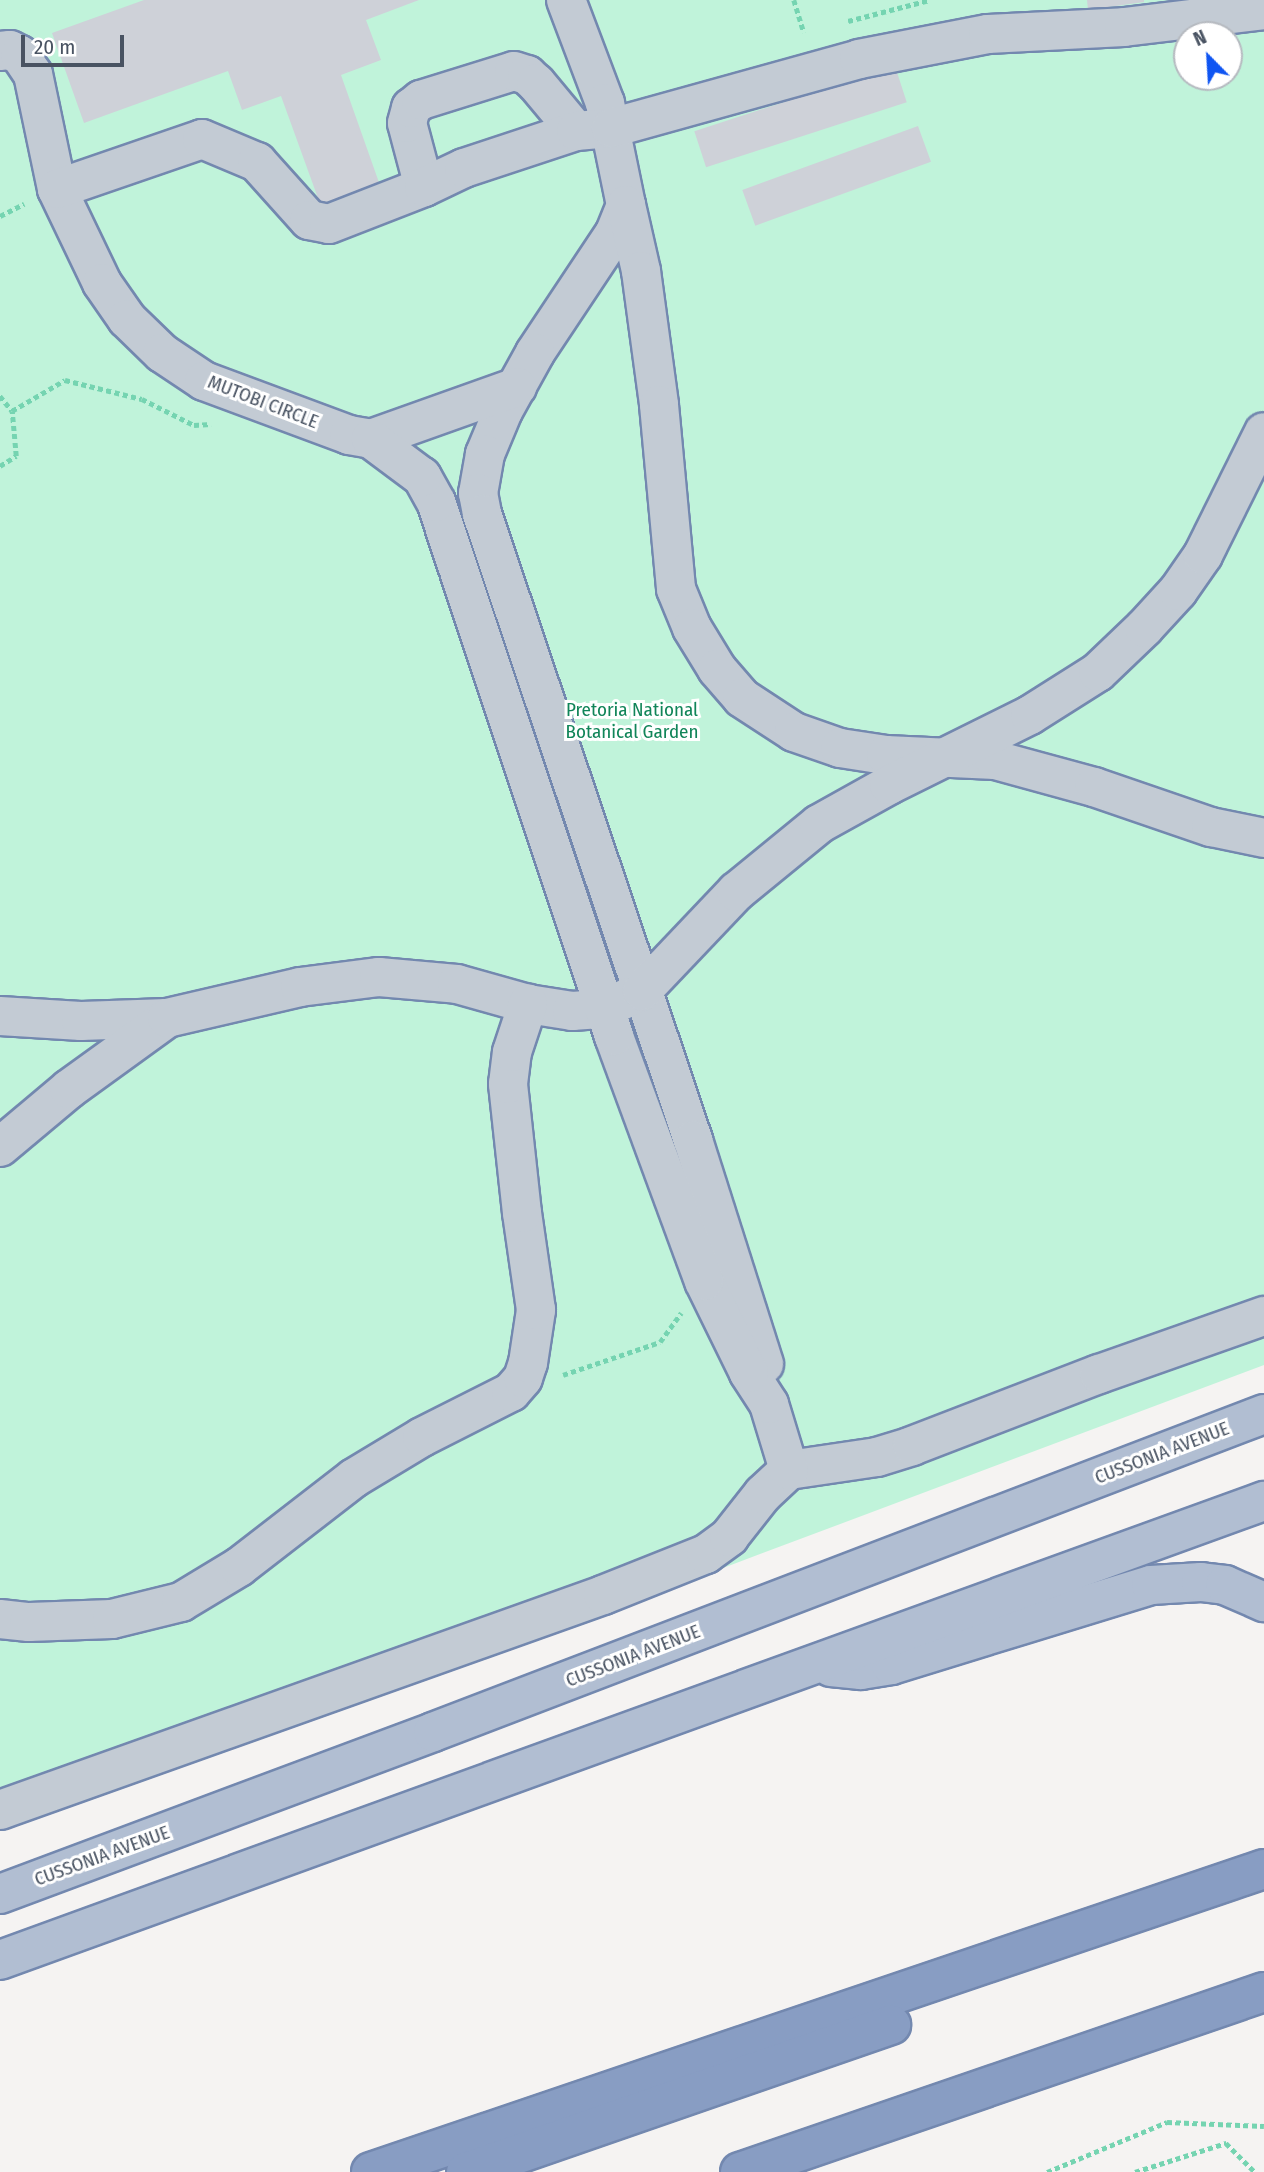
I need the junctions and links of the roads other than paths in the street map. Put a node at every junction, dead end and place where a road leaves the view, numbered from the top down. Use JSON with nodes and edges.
{"nodes":[{"id":1,"x":566,"y":0,"type":"edge"},
{"id":2,"x":1264,"y":10,"type":"edge"},
{"id":3,"x":0,"y":51,"type":"edge"},
{"id":4,"x":593,"y":130,"type":"junction"},
{"id":5,"x":424,"y":187,"type":"junction"},
{"id":6,"x":57,"y":189,"type":"junction"},
{"id":7,"x":626,"y":205,"type":"junction"},
{"id":8,"x":517,"y":387,"type":"junction"},
{"id":9,"x":1264,"y":432,"type":"edge"},
{"id":10,"x":371,"y":439,"type":"junction"},
{"id":11,"x":949,"y":756,"type":"junction"},
{"id":12,"x":1264,"y":838,"type":"edge"},
{"id":13,"x":642,"y":991,"type":"junction"},
{"id":14,"x":528,"y":1004,"type":"junction"},
{"id":15,"x":604,"y":1009,"type":"junction"},
{"id":16,"x":0,"y":1016,"type":"edge"},
{"id":17,"x":167,"y":1018,"type":"junction"},
{"id":18,"x":0,"y":1147,"type":"edge"},
{"id":19,"x":1264,"y":1316,"type":"edge"},
{"id":20,"x":768,"y":1404,"type":"junction"},
{"id":21,"x":1264,"y":1415,"type":"edge"},
{"id":22,"x":789,"y":1470,"type":"junction"},
{"id":23,"x":1264,"y":1501,"type":"edge"},
{"id":24,"x":1264,"y":1602,"type":"edge"},
{"id":25,"x":0,"y":1619,"type":"edge"},
{"id":26,"x":811,"y":1664,"type":"junction"},
{"id":27,"x":0,"y":1810,"type":"edge"},
{"id":28,"x":1264,"y":1869,"type":"edge"},
{"id":29,"x":0,"y":1894,"type":"edge"},
{"id":30,"x":1264,"y":1897,"type":"edge"},
{"id":31,"x":0,"y":1960,"type":"edge"},
{"id":32,"x":1264,"y":1992,"type":"edge"},
{"id":33,"x":371,"y":2172,"type":"edge"},
{"id":34,"x":466,"y":2172,"type":"edge"},
{"id":35,"x":740,"y":2172,"type":"edge"}],
"edges":[{"from":1,"to":4,"type":"lane"},
{"from":2,"to":4,"type":"lane"},
{"from":3,"to":6,"type":"lane","name":"MUTOBI CIRCLE"},
{"from":4,"to":5,"type":"lane"},
{"from":4,"to":5,"type":"lane"},
{"from":4,"to":7,"type":"lane"},
{"from":5,"to":6,"type":"lane"},
{"from":6,"to":10,"type":"lane","name":"MUTOBI CIRCLE"},
{"from":7,"to":8,"type":"lane"},
{"from":7,"to":11,"type":"lane"},
{"from":8,"to":10,"type":"lane"},
{"from":8,"to":13,"type":"lane"},
{"from":9,"to":11,"type":"lane"},
{"from":10,"to":15,"type":"lane"},
{"from":11,"to":12,"type":"lane"},
{"from":11,"to":13,"type":"lane"},
{"from":13,"to":15,"type":"lane"},
{"from":13,"to":20,"type":"lane"},
{"from":14,"to":15,"type":"lane"},
{"from":14,"to":17,"type":"lane"},
{"from":14,"to":25,"type":"lane"},
{"from":15,"to":20,"type":"lane"},
{"from":16,"to":17,"type":"lane"},
{"from":17,"to":18,"type":"lane"},
{"from":19,"to":22,"type":"lane"},
{"from":20,"to":22,"type":"lane"},
{"from":21,"to":29,"type":"main road","name":"CUSSONIA AVENUE"},
{"from":22,"to":27,"type":"lane"},
{"from":23,"to":26,"type":"main road"},
{"from":24,"to":26,"type":"main road"},
{"from":26,"to":31,"type":"main road"},
{"from":28,"to":33,"type":"highway"},
{"from":30,"to":34,"type":"highway"},
{"from":32,"to":35,"type":"highway"}]}
